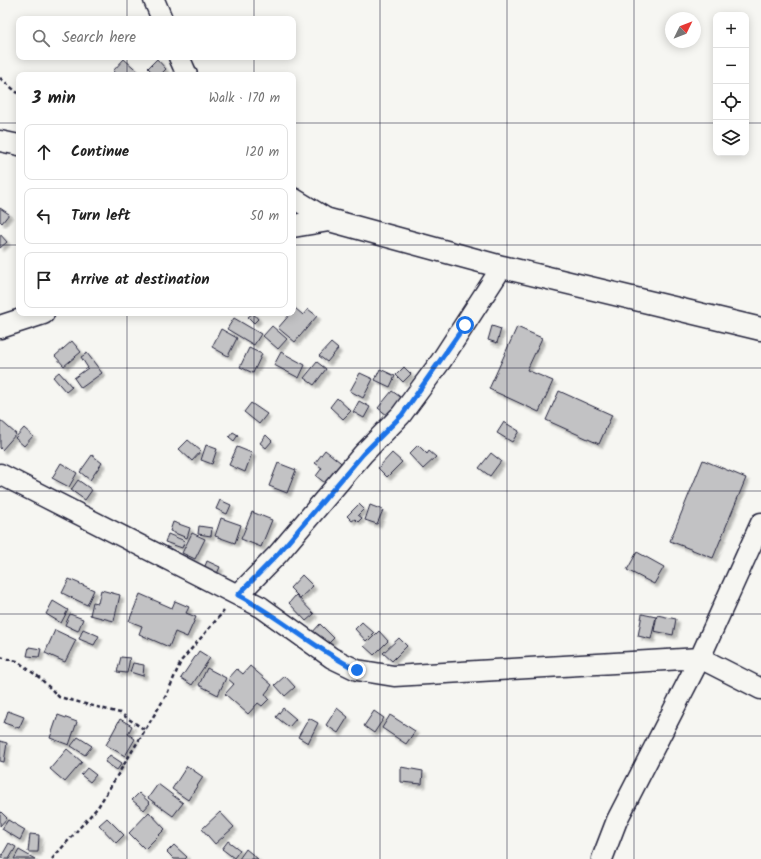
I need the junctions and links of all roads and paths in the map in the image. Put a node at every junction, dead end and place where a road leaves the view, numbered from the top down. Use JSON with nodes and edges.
{"nodes":[{"id":1,"x":154,"y":0,"type":"edge"},
{"id":2,"x":161,"y":16,"type":"edge"},
{"id":3,"x":180,"y":60,"type":"edge"},
{"id":4,"x":186,"y":72,"type":"edge"},
{"id":5,"x":0,"y":78,"type":"edge"},
{"id":6,"x":16,"y":91,"type":"edge"},
{"id":7,"x":0,"y":141,"type":"edge"},
{"id":8,"x":16,"y":144,"type":"edge"},
{"id":9,"x":296,"y":200,"type":"edge"},
{"id":10,"x":329,"y":220,"type":"junction"},
{"id":11,"x":296,"y":226,"type":"edge"},
{"id":12,"x":502,"y":267,"type":"junction"},
{"id":13,"x":34,"y":316,"type":"edge"},
{"id":14,"x":0,"y":327,"type":"edge"},
{"id":15,"x":761,"y":330,"type":"edge"},
{"id":16,"x":0,"y":474,"type":"edge"},
{"id":17,"x":761,"y":523,"type":"edge"},
{"id":18,"x":238,"y":595,"type":"junction"},
{"id":19,"x":0,"y":657,"type":"edge"},
{"id":20,"x":700,"y":658,"type":"junction"},
{"id":21,"x":761,"y":689,"type":"edge"},
{"id":22,"x":145,"y":730,"type":"junction"},
{"id":23,"x":52,"y":859,"type":"edge"},
{"id":24,"x":602,"y":859,"type":"edge"}],
"edges":[{"from":1,"to":2,"type":"street"},
{"from":3,"to":4,"type":"street"},
{"from":5,"to":6,"type":"path"},
{"from":7,"to":8,"type":"street"},
{"from":9,"to":10,"type":"street"},
{"from":10,"to":11,"type":"street"},
{"from":10,"to":12,"type":"street"},
{"from":12,"to":15,"type":"street"},
{"from":12,"to":18,"type":"street"},
{"from":13,"to":14,"type":"street"},
{"from":16,"to":18,"type":"street"},
{"from":17,"to":20,"type":"street"},
{"from":18,"to":20,"type":"street"},
{"from":18,"to":22,"type":"path"},
{"from":19,"to":22,"type":"path"},
{"from":20,"to":21,"type":"street"},
{"from":20,"to":24,"type":"street"},
{"from":22,"to":23,"type":"path"}]}
